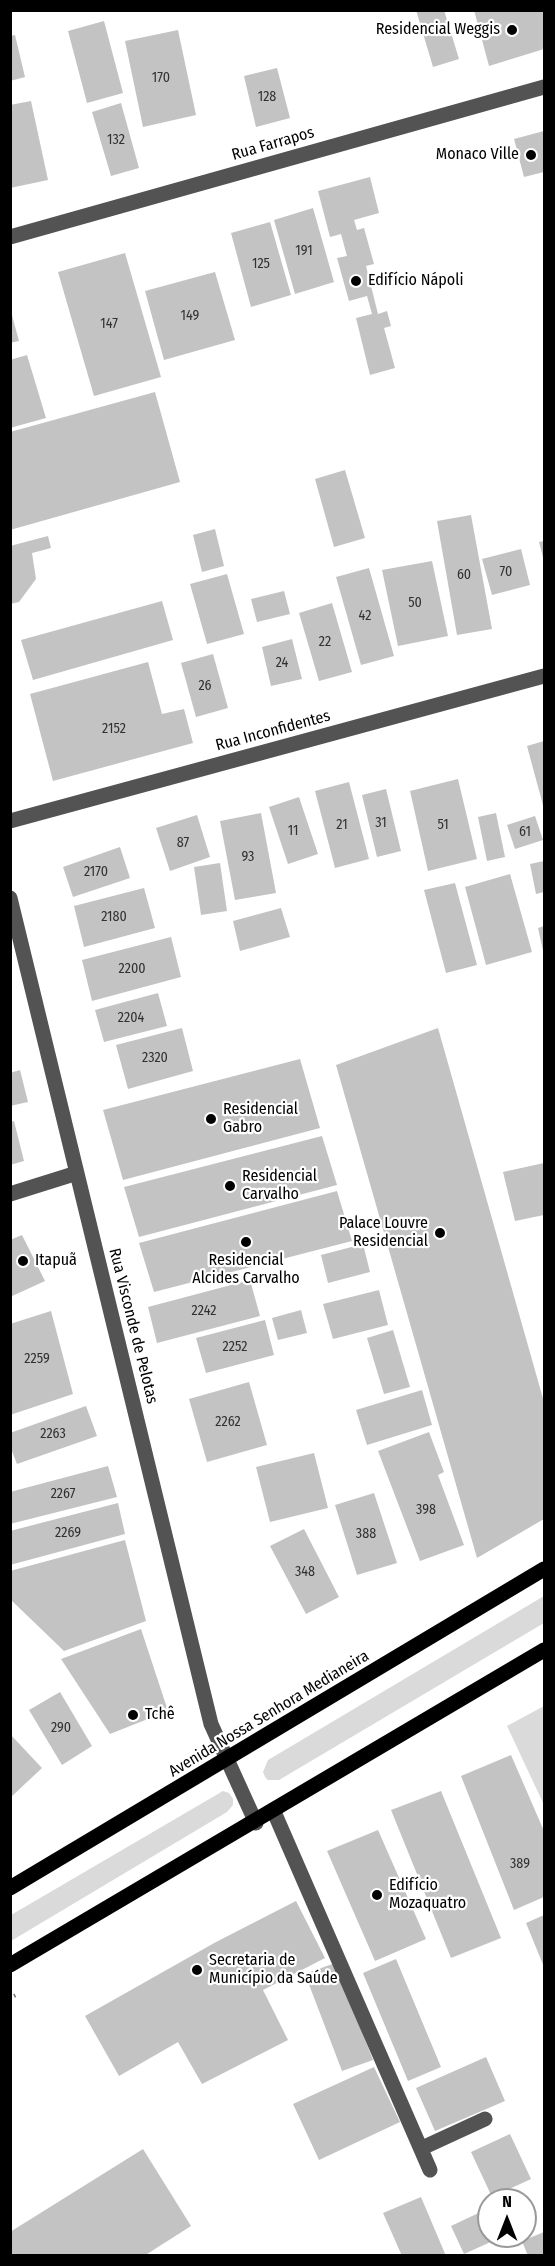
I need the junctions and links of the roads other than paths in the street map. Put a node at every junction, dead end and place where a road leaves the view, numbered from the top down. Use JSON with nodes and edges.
{"nodes":[{"id":1,"x":544,"y":87,"type":"edge"},
{"id":2,"x":10,"y":237,"type":"edge"},
{"id":3,"x":544,"y":676,"type":"edge"},
{"id":4,"x":10,"y":821,"type":"edge"},
{"id":5,"x":10,"y":898,"type":"edge"},
{"id":6,"x":78,"y":1173,"type":"junction"},
{"id":7,"x":10,"y":1194,"type":"edge"},
{"id":8,"x":544,"y":1569,"type":"edge"},
{"id":9,"x":544,"y":1650,"type":"edge"},
{"id":10,"x":228,"y":1760,"type":"junction"},
{"id":11,"x":274,"y":1812,"type":"junction"},
{"id":12,"x":256,"y":1823,"type":"junction"},
{"id":13,"x":10,"y":1888,"type":"edge"},
{"id":14,"x":10,"y":1965,"type":"edge"},
{"id":15,"x":485,"y":2119,"type":"dead end"},
{"id":16,"x":422,"y":2148,"type":"junction"},
{"id":17,"x":430,"y":2170,"type":"dead end"}],
"edges":[{"from":1,"to":2,"type":"street","name":"Rua Farrapos"},
{"from":3,"to":4,"type":"street","name":"Rua Inconfidentes"},
{"from":5,"to":6,"type":"street","name":"Rua Visconde de Pelotas"},
{"from":6,"to":7,"type":"street"},
{"from":6,"to":10,"type":"street","name":"Rua Visconde de Pelotas"},
{"from":8,"to":10,"type":"main road","name":"Avenida Nossa Senhora Medianeira"},
{"from":9,"to":11,"type":"main road"},
{"from":10,"to":12,"type":"street","name":"Rua Visconde de Pelotas"},
{"from":10,"to":13,"type":"main road","name":"Avenida Nossa Senhora Medianeira"},
{"from":11,"to":12,"type":"main road"},
{"from":11,"to":16,"type":"street"},
{"from":12,"to":14,"type":"main road"},
{"from":15,"to":16,"type":"street"},
{"from":16,"to":17,"type":"street"}]}
